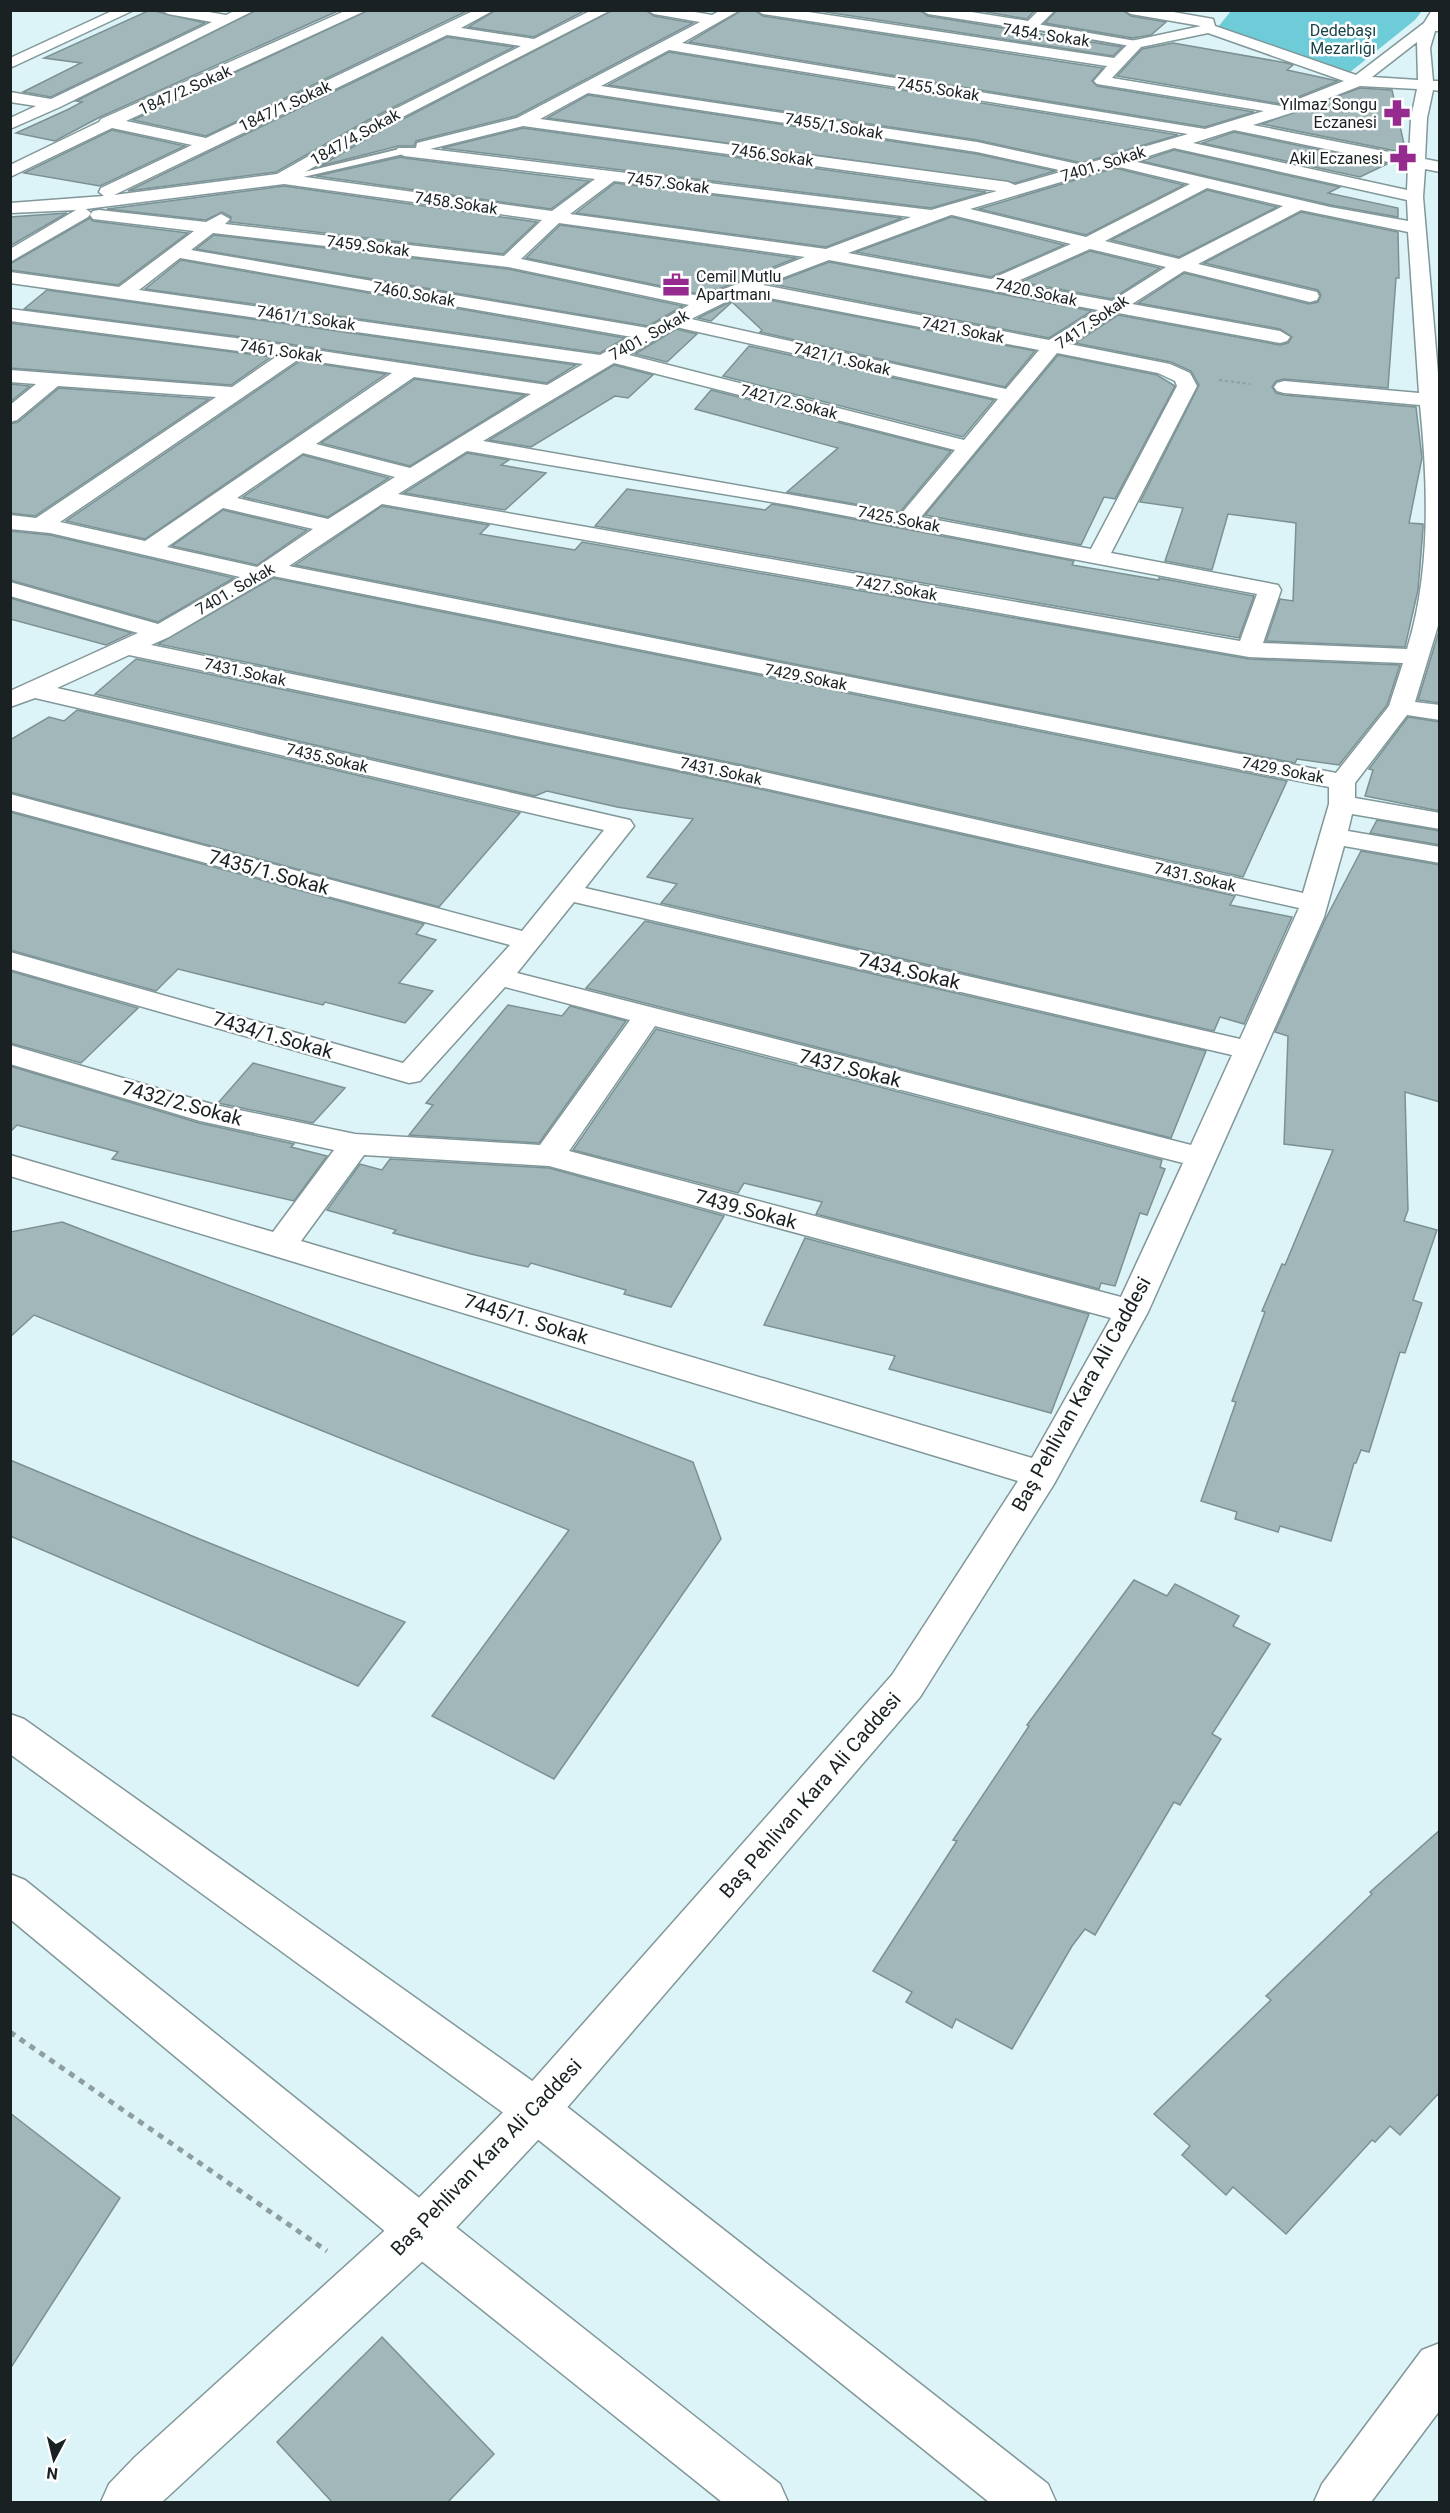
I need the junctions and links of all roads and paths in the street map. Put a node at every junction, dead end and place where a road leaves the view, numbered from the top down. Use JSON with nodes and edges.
{"nodes":[{"id":1,"x":127,"y":10,"type":"edge"},
{"id":2,"x":168,"y":10,"type":"edge"},
{"id":3,"x":248,"y":10,"type":"edge"},
{"id":4,"x":360,"y":10,"type":"edge"},
{"id":5,"x":487,"y":10,"type":"edge"},
{"id":6,"x":604,"y":10,"type":"edge"},
{"id":7,"x":654,"y":10,"type":"edge"},
{"id":8,"x":733,"y":10,"type":"edge"},
{"id":9,"x":763,"y":10,"type":"edge"},
{"id":10,"x":870,"y":10,"type":"edge"},
{"id":11,"x":928,"y":10,"type":"edge"},
{"id":12,"x":1048,"y":10,"type":"edge"},
{"id":13,"x":1131,"y":10,"type":"edge"},
{"id":14,"x":228,"y":20,"type":"junction"},
{"id":15,"x":716,"y":20,"type":"junction"},
{"id":16,"x":1208,"y":20,"type":"edge"},
{"id":17,"x":839,"y":22,"type":"junction"},
{"id":18,"x":1030,"y":26,"type":"junction"},
{"id":19,"x":446,"y":30,"type":"junction"},
{"id":20,"x":1434,"y":32,"type":"edge"},
{"id":21,"x":536,"y":44,"type":"junction"},
{"id":22,"x":1136,"y":44,"type":"junction"},
{"id":23,"x":667,"y":45,"type":"junction"},
{"id":24,"x":1117,"y":63,"type":"junction"},
{"id":25,"x":10,"y":64,"type":"edge"},
{"id":26,"x":127,"y":68,"type":"junction"},
{"id":27,"x":149,"y":72,"type":"dead end"},
{"id":28,"x":172,"y":76,"type":"dead end"},
{"id":29,"x":205,"y":81,"type":"junction"},
{"id":30,"x":1358,"y":81,"type":"junction"},
{"id":31,"x":1433,"y":85,"type":"edge"},
{"id":32,"x":585,"y":88,"type":"junction"},
{"id":33,"x":10,"y":97,"type":"edge"},
{"id":34,"x":55,"y":109,"type":"junction"},
{"id":35,"x":1285,"y":110,"type":"junction"},
{"id":36,"x":89,"y":118,"type":"dead end"},
{"id":37,"x":1429,"y":119,"type":"edge"},
{"id":38,"x":523,"y":121,"type":"junction"},
{"id":39,"x":112,"y":122,"type":"junction"},
{"id":40,"x":10,"y":124,"type":"edge"},
{"id":41,"x":1233,"y":125,"type":"junction"},
{"id":42,"x":1208,"y":132,"type":"junction"},
{"id":43,"x":205,"y":143,"type":"junction"},
{"id":44,"x":1173,"y":143,"type":"junction"},
{"id":45,"x":404,"y":151,"type":"junction"},
{"id":46,"x":1114,"y":161,"type":"junction"},
{"id":47,"x":1428,"y":166,"type":"edge"},
{"id":48,"x":1082,"y":170,"type":"junction"},
{"id":49,"x":10,"y":172,"type":"edge"},
{"id":50,"x":610,"y":176,"type":"junction"},
{"id":51,"x":281,"y":179,"type":"junction"},
{"id":52,"x":1204,"y":183,"type":"junction"},
{"id":53,"x":1021,"y":189,"type":"junction"},
{"id":54,"x":1298,"y":205,"type":"junction"},
{"id":55,"x":19,"y":207,"type":"edge"},
{"id":56,"x":83,"y":208,"type":"junction"},
{"id":57,"x":941,"y":212,"type":"junction"},
{"id":58,"x":1419,"y":213,"type":"junction"},
{"id":59,"x":555,"y":217,"type":"junction"},
{"id":60,"x":210,"y":227,"type":"junction"},
{"id":61,"x":1088,"y":243,"type":"junction"},
{"id":62,"x":179,"y":253,"type":"junction"},
{"id":63,"x":828,"y":255,"type":"junction"},
{"id":64,"x":10,"y":257,"type":"edge"},
{"id":65,"x":508,"y":262,"type":"junction"},
{"id":66,"x":1181,"y":265,"type":"junction"},
{"id":67,"x":1315,"y":277,"type":"dead end"},
{"id":68,"x":10,"y":278,"type":"edge"},
{"id":69,"x":995,"y":284,"type":"junction"},
{"id":70,"x":742,"y":287,"type":"junction"},
{"id":71,"x":1290,"y":291,"type":"junction"},
{"id":72,"x":124,"y":292,"type":"junction"},
{"id":73,"x":1310,"y":296,"type":"dead end"},
{"id":74,"x":706,"y":303,"type":"junction"},
{"id":75,"x":1431,"y":304,"type":"edge"},
{"id":76,"x":1111,"y":308,"type":"junction"},
{"id":77,"x":10,"y":315,"type":"edge"},
{"id":78,"x":673,"y":321,"type":"junction"},
{"id":79,"x":389,"y":330,"type":"junction"},
{"id":80,"x":650,"y":334,"type":"junction"},
{"id":81,"x":1280,"y":337,"type":"dead end"},
{"id":82,"x":1052,"y":347,"type":"junction"},
{"id":83,"x":1432,"y":347,"type":"edge"},
{"id":84,"x":295,"y":353,"type":"junction"},
{"id":85,"x":606,"y":358,"type":"junction"},
{"id":86,"x":354,"y":362,"type":"junction"},
{"id":87,"x":410,"y":370,"type":"junction"},
{"id":88,"x":10,"y":376,"type":"edge"},
{"id":89,"x":1183,"y":377,"type":"junction"},
{"id":90,"x":54,"y":379,"type":"junction"},
{"id":91,"x":1284,"y":387,"type":"joint"},
{"id":92,"x":550,"y":391,"type":"junction"},
{"id":93,"x":236,"y":393,"type":"junction"},
{"id":94,"x":1011,"y":396,"type":"junction"},
{"id":95,"x":1433,"y":397,"type":"edge"},
{"id":96,"x":10,"y":416,"type":"edge"},
{"id":97,"x":463,"y":444,"type":"junction"},
{"id":98,"x":300,"y":446,"type":"junction"},
{"id":99,"x":968,"y":447,"type":"junction"},
{"id":100,"x":1439,"y":474,"type":"edge"},
{"id":101,"x":412,"y":475,"type":"junction"},
{"id":102,"x":378,"y":497,"type":"junction"},
{"id":103,"x":220,"y":501,"type":"junction"},
{"id":104,"x":907,"y":521,"type":"junction"},
{"id":105,"x":10,"y":522,"type":"edge"},
{"id":106,"x":40,"y":525,"type":"junction"},
{"id":107,"x":331,"y":526,"type":"junction"},
{"id":108,"x":149,"y":549,"type":"junction"},
{"id":109,"x":1098,"y":557,"type":"junction"},
{"id":110,"x":266,"y":572,"type":"junction"},
{"id":111,"x":10,"y":589,"type":"edge"},
{"id":112,"x":1435,"y":612,"type":"edge"},
{"id":113,"x":161,"y":632,"type":"junction"},
{"id":114,"x":127,"y":647,"type":"junction"},
{"id":115,"x":1249,"y":650,"type":"junction"},
{"id":116,"x":1416,"y":656,"type":"junction"},
{"id":117,"x":34,"y":690,"type":"junction"},
{"id":118,"x":10,"y":700,"type":"edge"},
{"id":119,"x":1401,"y":707,"type":"junction"},
{"id":120,"x":1440,"y":713,"type":"edge"},
{"id":121,"x":1342,"y":793,"type":"junction"},
{"id":122,"x":10,"y":802,"type":"edge"},
{"id":123,"x":1440,"y":822,"type":"edge"},
{"id":124,"x":1333,"y":836,"type":"junction"},
{"id":125,"x":1440,"y":855,"type":"edge"},
{"id":126,"x":568,"y":892,"type":"junction"},
{"id":127,"x":1313,"y":903,"type":"junction"},
{"id":128,"x":528,"y":941,"type":"junction"},
{"id":129,"x":10,"y":960,"type":"edge"},
{"id":130,"x":499,"y":977,"type":"junction"},
{"id":131,"x":648,"y":1016,"type":"junction"},
{"id":132,"x":1249,"y":1050,"type":"junction"},
{"id":133,"x":10,"y":1054,"type":"edge"},
{"id":134,"x":355,"y":1144,"type":"junction"},
{"id":135,"x":549,"y":1156,"type":"junction"},
{"id":136,"x":1200,"y":1158,"type":"junction"},
{"id":137,"x":10,"y":1165,"type":"edge"},
{"id":138,"x":281,"y":1245,"type":"junction"},
{"id":139,"x":1131,"y":1312,"type":"junction"},
{"id":140,"x":1041,"y":1474,"type":"junction"},
{"id":141,"x":10,"y":1731,"type":"edge"},
{"id":142,"x":10,"y":1893,"type":"edge"},
{"id":143,"x":10,"y":2032,"type":"edge"},
{"id":144,"x":536,"y":2110,"type":"junction"},
{"id":145,"x":421,"y":2230,"type":"junction"},
{"id":146,"x":367,"y":2279,"type":"junction"},
{"id":147,"x":1440,"y":2368,"type":"edge"},
{"id":148,"x":127,"y":2502,"type":"edge"},
{"id":149,"x":762,"y":2502,"type":"edge"},
{"id":150,"x":1030,"y":2502,"type":"edge"},
{"id":151,"x":1340,"y":2502,"type":"edge"}],
"edges":[{"from":1,"to":25,"type":"street"},
{"from":2,"to":14,"type":"street"},
{"from":3,"to":14,"type":"street"},
{"from":4,"to":29,"type":"street","name":"1847/2.Sokak"},
{"from":5,"to":19,"type":"street","name":"1847/1.Sokak"},
{"from":6,"to":21,"type":"street","name":"1847/4.Sokak"},
{"from":7,"to":15,"type":"street"},
{"from":8,"to":15,"type":"street"},
{"from":9,"to":17,"type":"street","name":"7454. Sokak"},
{"from":10,"to":17,"type":"street"},
{"from":11,"to":18,"type":"street"},
{"from":12,"to":18,"type":"street"},
{"from":13,"to":16,"type":"street"},
{"from":14,"to":26,"type":"street"},
{"from":15,"to":23,"type":"street"},
{"from":16,"to":22,"type":"street"},
{"from":16,"to":30,"type":"street"},
{"from":17,"to":24,"type":"street","name":"7454. Sokak"},
{"from":18,"to":22,"type":"lane"},
{"from":19,"to":21,"type":"street"},
{"from":19,"to":43,"type":"street","name":"1847/1.Sokak"},
{"from":20,"to":30,"type":"street","name":"7401. Sokak"},
{"from":20,"to":31,"type":"street","name":"Baş Pehlivan Kara Ali Caddesi"},
{"from":21,"to":51,"type":"street","name":"1847/4.Sokak"},
{"from":22,"to":24,"type":"street"},
{"from":23,"to":32,"type":"street"},
{"from":23,"to":42,"type":"street","name":"7455.Sokak"},
{"from":24,"to":35,"type":"street"},
{"from":26,"to":27,"type":"street"},
{"from":26,"to":34,"type":"street"},
{"from":28,"to":29,"type":"street"},
{"from":29,"to":39,"type":"street","name":"1847/2.Sokak"},
{"from":30,"to":31,"type":"street"},
{"from":30,"to":35,"type":"street","name":"7401. Sokak"},
{"from":31,"to":37,"type":"street","name":"Baş Pehlivan Kara Ali Caddesi"},
{"from":32,"to":38,"type":"street"},
{"from":32,"to":48,"type":"street","name":"7455/1.Sokak"},
{"from":33,"to":34,"type":"street"},
{"from":34,"to":40,"type":"street"},
{"from":35,"to":41,"type":"street","name":"7401. Sokak"},
{"from":36,"to":39,"type":"street"},
{"from":37,"to":47,"type":"street","name":"Baş Pehlivan Kara Ali Caddesi"},
{"from":38,"to":45,"type":"street"},
{"from":38,"to":53,"type":"street","name":"7456.Sokak"},
{"from":39,"to":43,"type":"street"},
{"from":39,"to":49,"type":"street","name":"1847/2.Sokak"},
{"from":41,"to":42,"type":"street","name":"7401. Sokak"},
{"from":41,"to":47,"type":"street"},
{"from":42,"to":44,"type":"street","name":"7401. Sokak"},
{"from":43,"to":56,"type":"street","name":"1847/1.Sokak"},
{"from":44,"to":46,"type":"street","name":"7401. Sokak"},
{"from":44,"to":58,"type":"street"},
{"from":45,"to":50,"type":"street","name":"7457.Sokak"},
{"from":45,"to":51,"type":"lane"},
{"from":46,"to":48,"type":"street","name":"7401. Sokak"},
{"from":46,"to":52,"type":"street"},
{"from":47,"to":58,"type":"street","name":"Baş Pehlivan Kara Ali Caddesi"},
{"from":48,"to":53,"type":"street","name":"7401. Sokak"},
{"from":50,"to":57,"type":"street","name":"7457.Sokak"},
{"from":50,"to":59,"type":"street"},
{"from":51,"to":56,"type":"street","name":"7458.Sokak"},
{"from":51,"to":59,"type":"street","name":"7458.Sokak"},
{"from":51,"to":60,"type":"street","name":"1847/4.Sokak"},
{"from":52,"to":54,"type":"street"},
{"from":52,"to":61,"type":"street"},
{"from":53,"to":57,"type":"street","name":"7401. Sokak"},
{"from":54,"to":58,"type":"street"},
{"from":54,"to":66,"type":"street","name":"7417.Sokak"},
{"from":55,"to":56,"type":"street","name":"7459.Sokak"},
{"from":56,"to":60,"type":"street","name":"7459.Sokak"},
{"from":56,"to":64,"type":"street","name":"1847/1.Sokak"},
{"from":57,"to":61,"type":"street","name":"7457.Sokak"},
{"from":57,"to":63,"type":"street","name":"7401. Sokak"},
{"from":58,"to":75,"type":"street","name":"Baş Pehlivan Kara Ali Caddesi"},
{"from":59,"to":63,"type":"street","name":"7458.Sokak"},
{"from":59,"to":65,"type":"street"},
{"from":60,"to":62,"type":"street","name":"1847/4.Sokak"},
{"from":60,"to":65,"type":"street","name":"7459.Sokak"},
{"from":61,"to":66,"type":"street","name":"7457.Sokak"},
{"from":61,"to":69,"type":"street"},
{"from":62,"to":72,"type":"street","name":"1847/4.Sokak"},
{"from":62,"to":80,"type":"street","name":"7460.Sokak"},
{"from":63,"to":69,"type":"street","name":"7420.Sokak"},
{"from":63,"to":70,"type":"street","name":"7401. Sokak"},
{"from":65,"to":74,"type":"street","name":"7459.Sokak"},
{"from":66,"to":71,"type":"street","name":"7457.Sokak"},
{"from":66,"to":76,"type":"street","name":"7417.Sokak"},
{"from":67,"to":71,"type":"street"},
{"from":68,"to":72,"type":"street","name":"7461/1.Sokak"},
{"from":69,"to":76,"type":"street","name":"7420.Sokak"},
{"from":70,"to":74,"type":"street","name":"7401. Sokak"},
{"from":70,"to":82,"type":"street","name":"7421.Sokak"},
{"from":71,"to":73,"type":"street","name":"7457.Sokak"},
{"from":72,"to":79,"type":"street","name":"7461/1.Sokak"},
{"from":74,"to":78,"type":"street","name":"7401. Sokak"},
{"from":75,"to":83,"type":"street","name":"Baş Pehlivan Kara Ali Caddesi"},
{"from":76,"to":81,"type":"street","name":"7420.Sokak"},
{"from":76,"to":82,"type":"street","name":"7417.Sokak"},
{"from":77,"to":84,"type":"street","name":"7461.Sokak"},
{"from":78,"to":80,"type":"street","name":"7401. Sokak"},
{"from":78,"to":94,"type":"street","name":"7421/1.Sokak"},
{"from":79,"to":85,"type":"street","name":"7461/1.Sokak"},
{"from":79,"to":86,"type":"street"},
{"from":80,"to":85,"type":"street","name":"7401. Sokak"},
{"from":82,"to":89,"type":"street","name":"7421.Sokak"},
{"from":82,"to":94,"type":"street","name":"7417.Sokak"},
{"from":83,"to":95,"type":"street","name":"Baş Pehlivan Kara Ali Caddesi"},
{"from":84,"to":86,"type":"street","name":"7461.Sokak"},
{"from":84,"to":93,"type":"street"},
{"from":85,"to":92,"type":"street","name":"7401. Sokak"},
{"from":85,"to":99,"type":"street","name":"7421/2.Sokak"},
{"from":86,"to":87,"type":"street","name":"7461.Sokak"},
{"from":87,"to":92,"type":"street","name":"7461.Sokak"},
{"from":87,"to":98,"type":"street"},
{"from":88,"to":90,"type":"street"},
{"from":89,"to":91,"type":"path"},
{"from":89,"to":109,"type":"street"},
{"from":90,"to":93,"type":"street"},
{"from":90,"to":96,"type":"street"},
{"from":91,"to":95,"type":"street"},
{"from":92,"to":97,"type":"street","name":"7401. Sokak"},
{"from":93,"to":106,"type":"street"},
{"from":94,"to":99,"type":"street","name":"7417.Sokak"},
{"from":95,"to":100,"type":"street","name":"Baş Pehlivan Kara Ali Caddesi"},
{"from":97,"to":101,"type":"street","name":"7401. Sokak"},
{"from":97,"to":104,"type":"street","name":"7425.Sokak"},
{"from":98,"to":101,"type":"street"},
{"from":98,"to":103,"type":"street"},
{"from":99,"to":104,"type":"street","name":"7417.Sokak"},
{"from":100,"to":112,"type":"street","name":"Baş Pehlivan Kara Ali Caddesi"},
{"from":101,"to":102,"type":"street","name":"7401. Sokak"},
{"from":102,"to":107,"type":"street","name":"7401. Sokak"},
{"from":102,"to":115,"type":"street","name":"7427.Sokak"},
{"from":103,"to":107,"type":"street"},
{"from":103,"to":108,"type":"street"},
{"from":104,"to":109,"type":"street","name":"7425.Sokak"},
{"from":105,"to":106,"type":"street","name":"7429.Sokak"},
{"from":106,"to":108,"type":"street","name":"7429.Sokak"},
{"from":107,"to":110,"type":"street","name":"7401. Sokak"},
{"from":108,"to":110,"type":"street","name":"7429.Sokak"},
{"from":109,"to":115,"type":"street","name":"7425.Sokak"},
{"from":110,"to":113,"type":"street","name":"7401. Sokak"},
{"from":110,"to":121,"type":"street","name":"7429.Sokak"},
{"from":111,"to":113,"type":"street"},
{"from":112,"to":116,"type":"street","name":"Baş Pehlivan Kara Ali Caddesi"},
{"from":113,"to":114,"type":"street","name":"7401. Sokak"},
{"from":114,"to":117,"type":"street","name":"7401. Sokak"},
{"from":114,"to":127,"type":"street","name":"7431.Sokak"},
{"from":115,"to":116,"type":"street","name":"7427.Sokak"},
{"from":116,"to":119,"type":"street","name":"Baş Pehlivan Kara Ali Caddesi"},
{"from":117,"to":118,"type":"street","name":"7401. Sokak"},
{"from":117,"to":126,"type":"street","name":"7435.Sokak"},
{"from":119,"to":120,"type":"street"},
{"from":119,"to":121,"type":"street","name":"Baş Pehlivan Kara Ali Caddesi"},
{"from":121,"to":123,"type":"street","name":"7429.Sokak"},
{"from":121,"to":124,"type":"street","name":"Baş Pehlivan Kara Ali Caddesi"},
{"from":122,"to":128,"type":"street","name":"7435/1.Sokak"},
{"from":124,"to":125,"type":"street"},
{"from":124,"to":127,"type":"street","name":"Baş Pehlivan Kara Ali Caddesi"},
{"from":126,"to":128,"type":"street"},
{"from":126,"to":132,"type":"street","name":"7434.Sokak"},
{"from":127,"to":132,"type":"street","name":"Baş Pehlivan Kara Ali Caddesi"},
{"from":128,"to":130,"type":"street"},
{"from":129,"to":130,"type":"street","name":"7434/1.Sokak"},
{"from":130,"to":131,"type":"street","name":"7437.Sokak"},
{"from":131,"to":135,"type":"street"},
{"from":131,"to":136,"type":"street","name":"7437.Sokak"},
{"from":132,"to":136,"type":"street","name":"Baş Pehlivan Kara Ali Caddesi"},
{"from":133,"to":134,"type":"street","name":"7432/2.Sokak"},
{"from":134,"to":135,"type":"street","name":"7439.Sokak"},
{"from":134,"to":138,"type":"street"},
{"from":135,"to":139,"type":"street","name":"7439.Sokak"},
{"from":136,"to":139,"type":"street","name":"Baş Pehlivan Kara Ali Caddesi"},
{"from":137,"to":138,"type":"street","name":"7445/1. Sokak"},
{"from":138,"to":140,"type":"street","name":"7445/1. Sokak"},
{"from":139,"to":140,"type":"street","name":"Baş Pehlivan Kara Ali Caddesi"},
{"from":140,"to":144,"type":"street","name":"Baş Pehlivan Kara Ali Caddesi"},
{"from":141,"to":144,"type":"street"},
{"from":142,"to":145,"type":"street"},
{"from":143,"to":146,"type":"path"},
{"from":144,"to":145,"type":"street","name":"Baş Pehlivan Kara Ali Caddesi"},
{"from":144,"to":150,"type":"street"},
{"from":145,"to":146,"type":"street","name":"Baş Pehlivan Kara Ali Caddesi"},
{"from":145,"to":149,"type":"street"},
{"from":146,"to":148,"type":"street","name":"Baş Pehlivan Kara Ali Caddesi"},
{"from":147,"to":151,"type":"street"}]}
